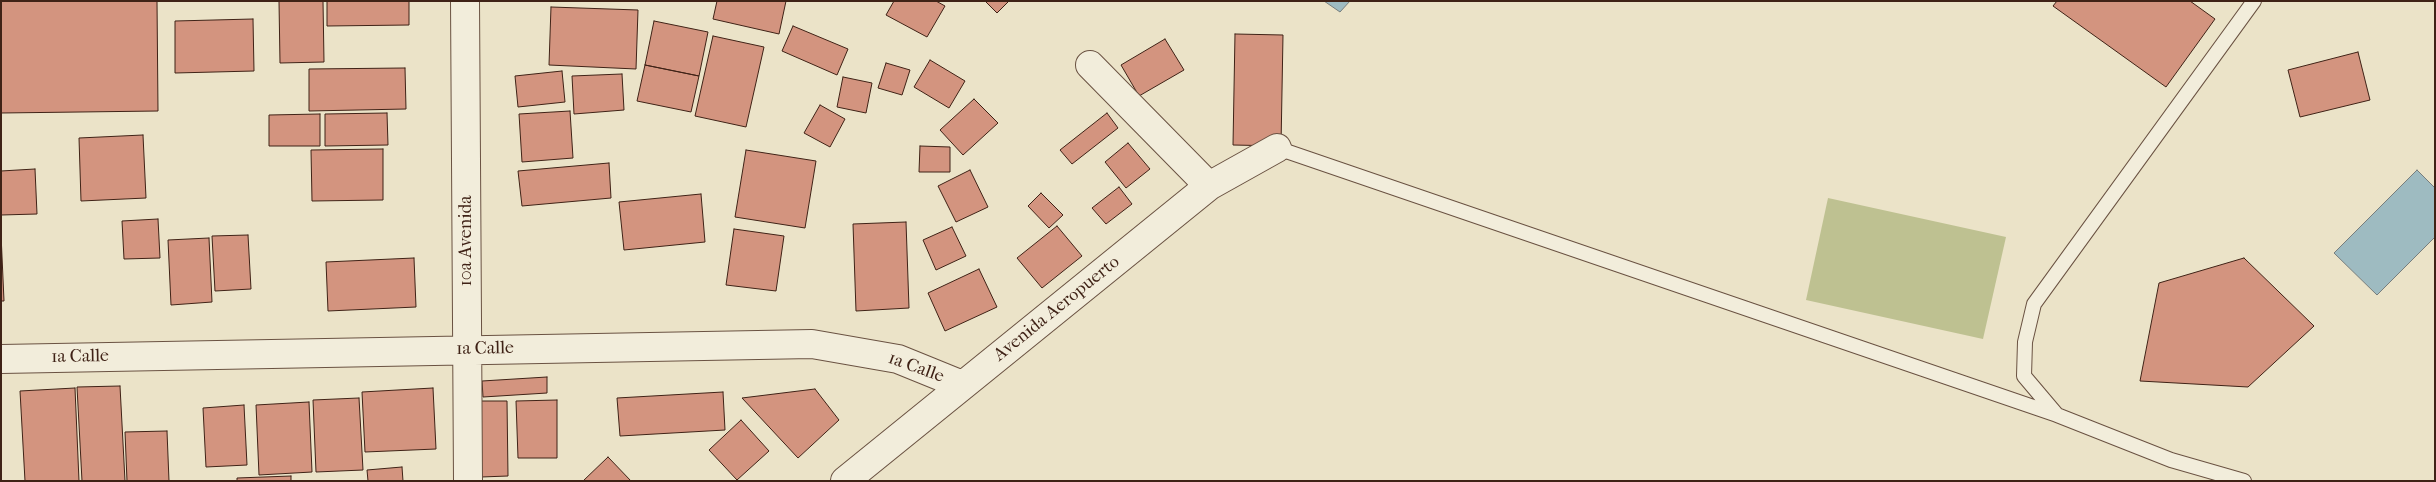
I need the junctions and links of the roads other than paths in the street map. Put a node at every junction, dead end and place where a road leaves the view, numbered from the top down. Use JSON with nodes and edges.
{"nodes":[{"id":1,"x":465,"y":1,"type":"edge"},
{"id":2,"x":2254,"y":1,"type":"edge"},
{"id":3,"x":1090,"y":66,"type":"dead end"},
{"id":4,"x":1277,"y":148,"type":"joint"},
{"id":5,"x":1209,"y":186,"type":"junction"},
{"id":6,"x":468,"y":349,"type":"junction"},
{"id":7,"x":1,"y":359,"type":"edge"},
{"id":8,"x":962,"y":385,"type":"junction"},
{"id":9,"x":2057,"y":416,"type":"junction"},
{"id":10,"x":468,"y":481,"type":"edge"},
{"id":11,"x":845,"y":481,"type":"edge"},
{"id":12,"x":2244,"y":481,"type":"edge"}],
"edges":[{"from":1,"to":6,"type":"street","name":"10a Avenida"},
{"from":2,"to":9,"type":"lane"},
{"from":3,"to":5,"type":"street"},
{"from":4,"to":5,"type":"street","name":"Avenida Aeropuerto"},
{"from":4,"to":9,"type":"lane"},
{"from":5,"to":8,"type":"street","name":"Avenida Aeropuerto"},
{"from":6,"to":7,"type":"street","name":"1a Calle"},
{"from":6,"to":8,"type":"street","name":"1a Calle"},
{"from":6,"to":10,"type":"street","name":"10a Avenida"},
{"from":8,"to":11,"type":"street","name":"Avenida Aeropuerto"},
{"from":9,"to":12,"type":"lane"}]}
